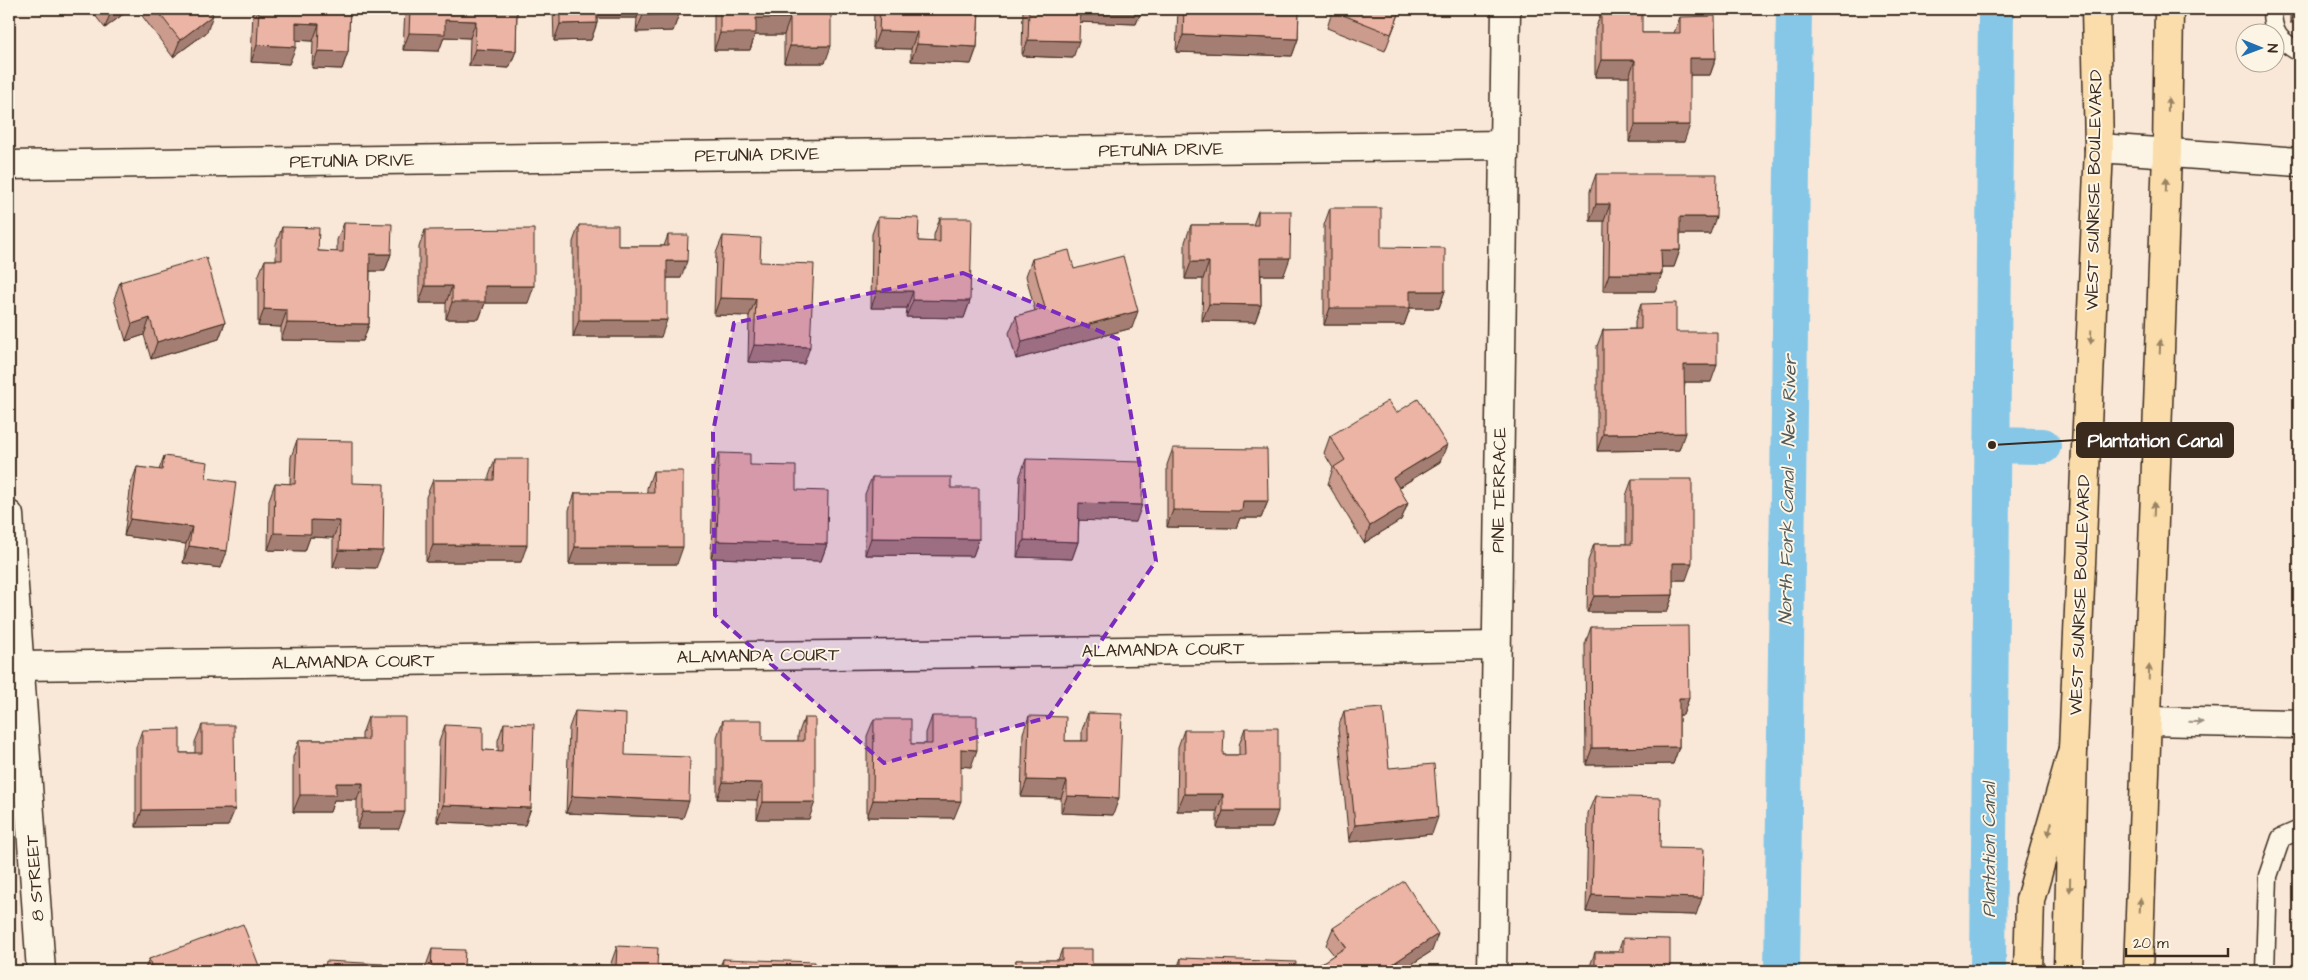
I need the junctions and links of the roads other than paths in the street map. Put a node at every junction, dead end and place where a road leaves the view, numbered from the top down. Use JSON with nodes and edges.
{"nodes":[{"id":1,"x":1506,"y":9,"type":"edge"},
{"id":2,"x":2096,"y":9,"type":"edge"},
{"id":3,"x":2169,"y":9,"type":"edge"},
{"id":4,"x":2272,"y":9,"type":"edge"},
{"id":5,"x":2299,"y":52,"type":"edge"},
{"id":6,"x":1504,"y":145,"type":"junction"},
{"id":7,"x":2099,"y":148,"type":"junction"},
{"id":8,"x":2167,"y":153,"type":"junction"},
{"id":9,"x":2299,"y":162,"type":"edge"},
{"id":10,"x":9,"y":166,"type":"edge"},
{"id":11,"x":9,"y":515,"type":"edge"},
{"id":12,"x":1497,"y":646,"type":"junction"},
{"id":13,"x":19,"y":666,"type":"junction"},
{"id":14,"x":2147,"y":720,"type":"junction"},
{"id":15,"x":2299,"y":724,"type":"edge"},
{"id":16,"x":2073,"y":749,"type":"junction"},
{"id":17,"x":2299,"y":830,"type":"edge"},
{"id":18,"x":41,"y":971,"type":"edge"},
{"id":19,"x":1492,"y":971,"type":"edge"},
{"id":20,"x":2028,"y":971,"type":"edge"},
{"id":21,"x":2068,"y":971,"type":"edge"},
{"id":22,"x":2138,"y":971,"type":"edge"},
{"id":23,"x":2265,"y":971,"type":"edge"}],
"edges":[{"from":1,"to":6,"type":"street","name":"PINE TERRACE"},
{"from":2,"to":7,"type":"highway","name":"WEST SUNRISE BOULEVARD"},
{"from":8,"to":3,"type":"highway","one_way":true},
{"from":4,"to":5,"type":"lane"},
{"from":6,"to":10,"type":"street","name":"PETUNIA DRIVE"},
{"from":6,"to":12,"type":"street","name":"PINE TERRACE"},
{"from":7,"to":8,"type":"street"},
{"from":7,"to":16,"type":"highway","name":"WEST SUNRISE BOULEVARD","one_way":true},
{"from":8,"to":9,"type":"street"},
{"from":14,"to":8,"type":"highway","one_way":true},
{"from":11,"to":13,"type":"street","name":"8 STREET"},
{"from":12,"to":13,"type":"street","name":"ALAMANDA COURT"},
{"from":12,"to":19,"type":"street","name":"PINE TERRACE"},
{"from":13,"to":18,"type":"street","name":"8 STREET"},
{"from":14,"to":15,"type":"street","one_way":true},
{"from":22,"to":14,"type":"highway","one_way":true},
{"from":16,"to":20,"type":"highway","one_way":true},
{"from":16,"to":21,"type":"highway","name":"WEST SUNRISE BOULEVARD","one_way":true},
{"from":17,"to":23,"type":"lane"}]}
